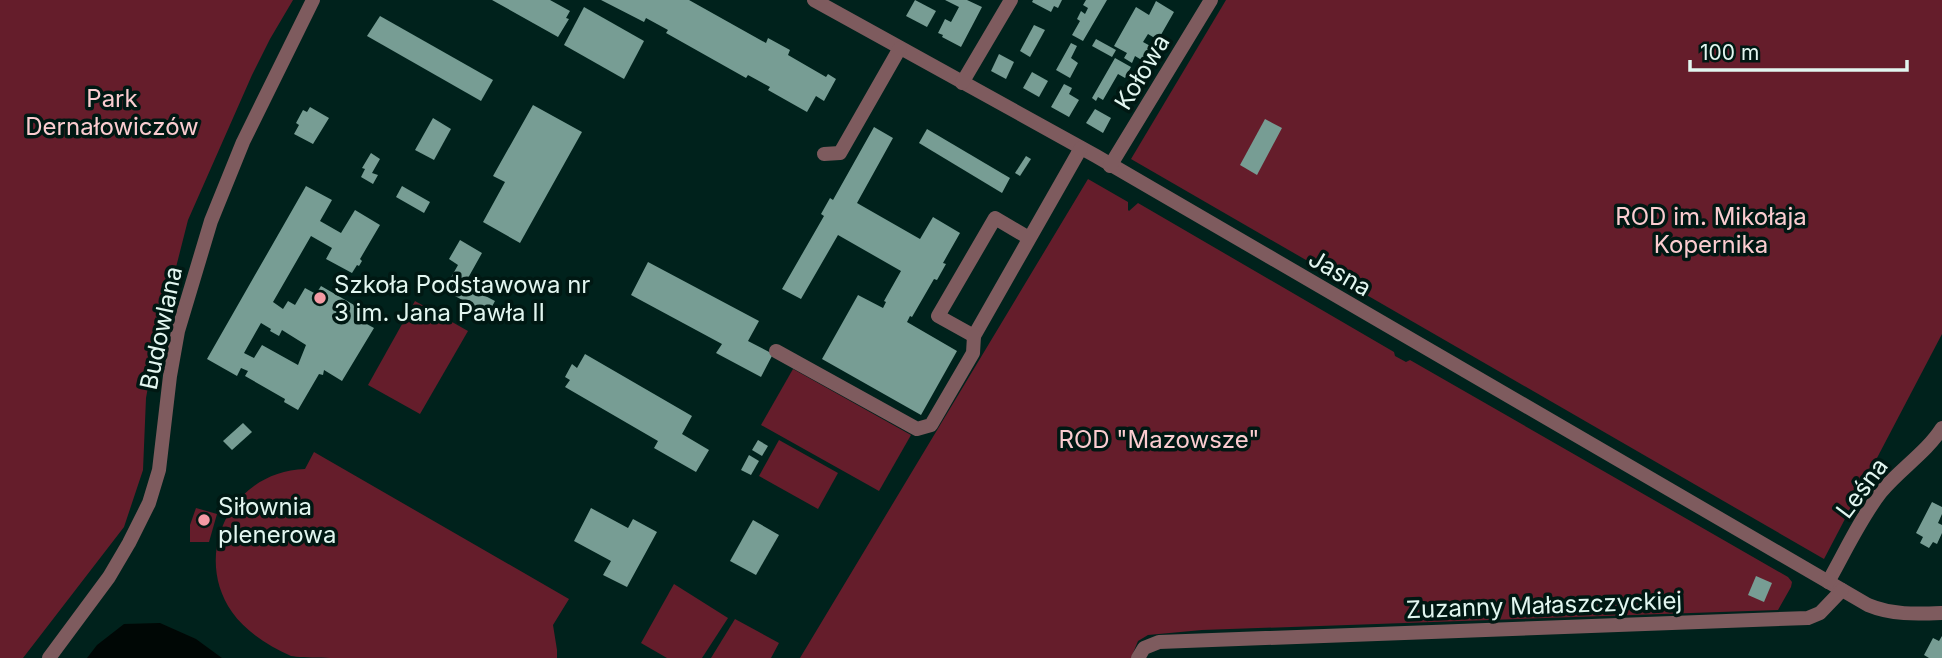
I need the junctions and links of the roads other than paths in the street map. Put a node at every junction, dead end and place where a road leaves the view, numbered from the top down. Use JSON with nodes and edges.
{"nodes":[{"id":1,"x":313,"y":0,"type":"edge"},
{"id":2,"x":814,"y":0,"type":"edge"},
{"id":3,"x":1011,"y":0,"type":"edge"},
{"id":4,"x":1211,"y":0,"type":"edge"},
{"id":5,"x":900,"y":48,"type":"junction"},
{"id":6,"x":962,"y":83,"type":"junction"},
{"id":7,"x":1080,"y":148,"type":"junction"},
{"id":8,"x":824,"y":154,"type":"dead end"},
{"id":9,"x":1110,"y":166,"type":"junction"},
{"id":10,"x":1029,"y":238,"type":"junction"},
{"id":11,"x":974,"y":336,"type":"junction"},
{"id":12,"x":776,"y":351,"type":"dead end"},
{"id":13,"x":1942,"y":428,"type":"edge"},
{"id":14,"x":1828,"y":582,"type":"junction"},
{"id":15,"x":1842,"y":590,"type":"junction"},
{"id":16,"x":1942,"y":613,"type":"edge"},
{"id":17,"x":49,"y":658,"type":"edge"},
{"id":18,"x":1138,"y":658,"type":"edge"}],
"edges":[{"from":1,"to":17,"type":"street","name":"Budowlana"},
{"from":2,"to":5,"type":"street","name":"Jasna"},
{"from":3,"to":6,"type":"street"},
{"from":4,"to":9,"type":"street","name":"Kołowa"},
{"from":5,"to":6,"type":"street","name":"Jasna"},
{"from":5,"to":8,"type":"street"},
{"from":6,"to":7,"type":"street","name":"Jasna"},
{"from":7,"to":9,"type":"street","name":"Jasna"},
{"from":7,"to":10,"type":"street"},
{"from":9,"to":14,"type":"street","name":"Jasna"},
{"from":10,"to":11,"type":"street"},
{"from":10,"to":11,"type":"street"},
{"from":11,"to":12,"type":"street"},
{"from":13,"to":14,"type":"street","name":"Leśna"},
{"from":14,"to":15,"type":"street","name":"Jasna"},
{"from":15,"to":16,"type":"street"},
{"from":15,"to":18,"type":"street","name":"Zuzanny Małaszczyckiej"}]}
